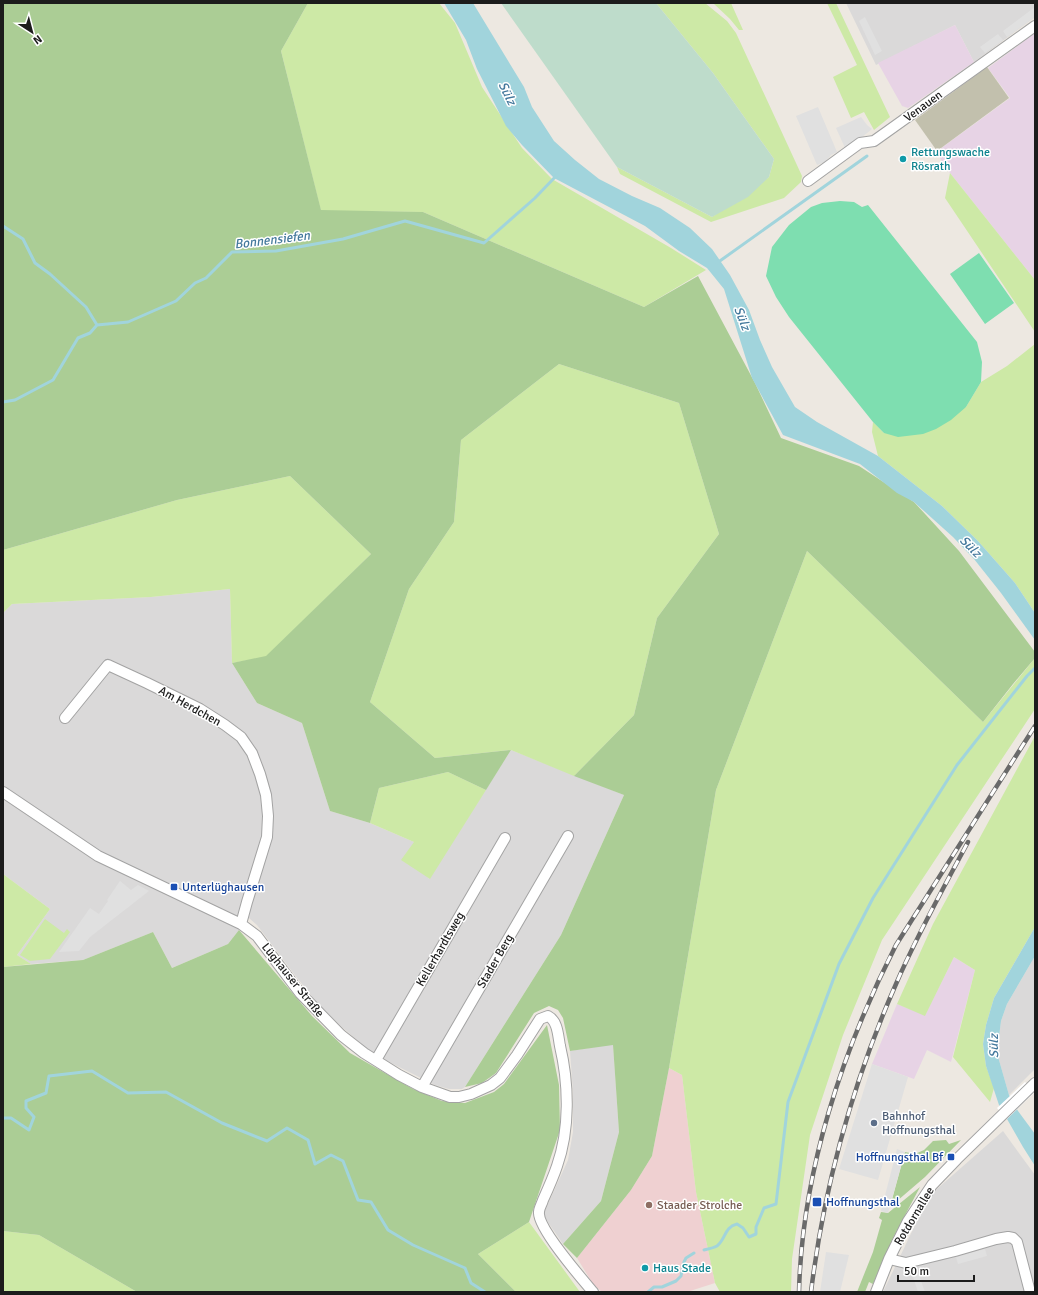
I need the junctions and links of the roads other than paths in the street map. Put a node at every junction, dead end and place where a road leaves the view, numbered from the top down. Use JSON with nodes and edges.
{"nodes":[{"id":1,"x":1035,"y":26,"type":"edge"},
{"id":2,"x":808,"y":181,"type":"dead end"},
{"id":3,"x":65,"y":718,"type":"dead end"},
{"id":4,"x":3,"y":792,"type":"edge"},
{"id":5,"x":568,"y":836,"type":"dead end"},
{"id":6,"x":505,"y":838,"type":"dead end"},
{"id":7,"x":241,"y":924,"type":"junction"},
{"id":8,"x":376,"y":1060,"type":"junction"},
{"id":9,"x":1033,"y":1085,"type":"edge"},
{"id":10,"x":422,"y":1087,"type":"junction"},
{"id":11,"x":889,"y":1259,"type":"junction"},
{"id":12,"x":593,"y":1292,"type":"edge"},
{"id":13,"x":876,"y":1292,"type":"edge"},
{"id":14,"x":1030,"y":1292,"type":"edge"}],
"edges":[{"from":1,"to":2,"type":"street","name":"Venauen"},
{"from":3,"to":7,"type":"street","name":"Am Herdchen"},
{"from":4,"to":7,"type":"street","name":"Lüghauser Straße"},
{"from":5,"to":10,"type":"street","name":"Stader Berg"},
{"from":6,"to":8,"type":"street","name":"Kellerhardtsweg"},
{"from":7,"to":8,"type":"street","name":"Lüghauser Straße"},
{"from":8,"to":10,"type":"street","name":"Lüghauser Straße"},
{"from":9,"to":11,"type":"street","name":"Rotdornallee"},
{"from":10,"to":12,"type":"street","name":"Lüghauser Straße"},
{"from":11,"to":13,"type":"street","name":"Rotdornallee"},
{"from":11,"to":14,"type":"street"}]}
